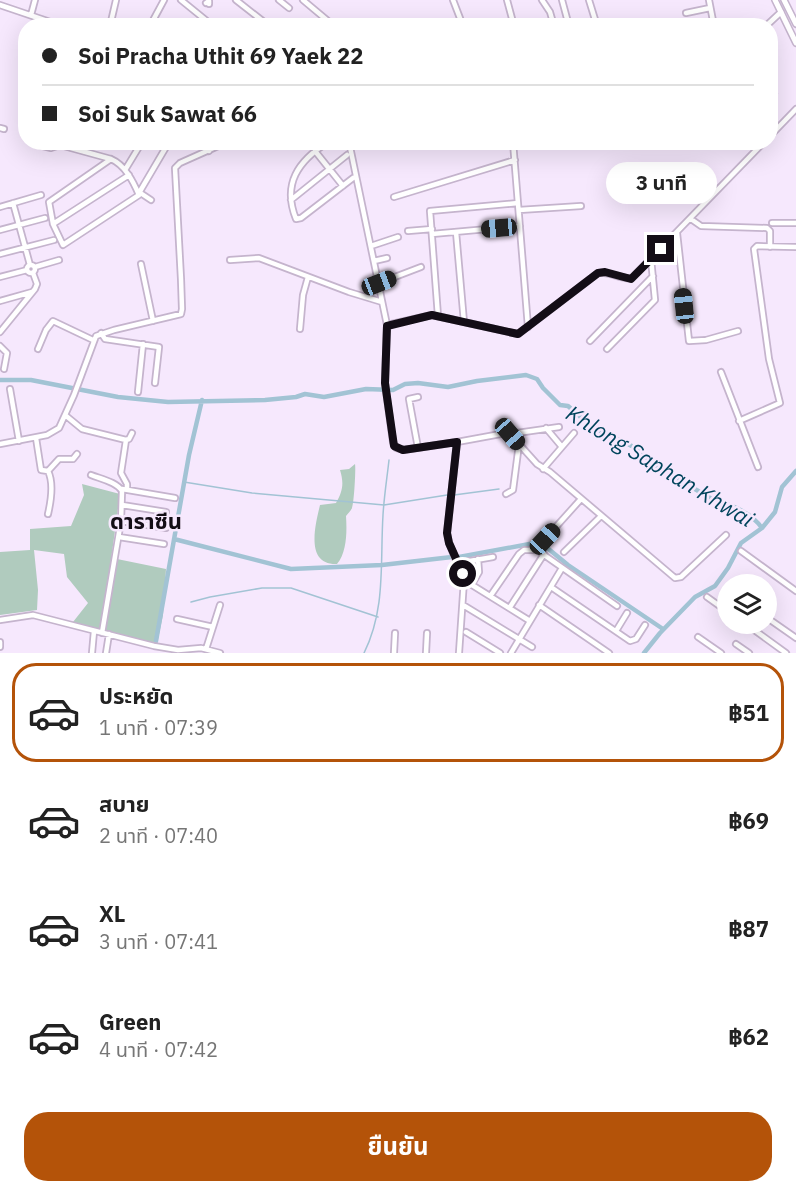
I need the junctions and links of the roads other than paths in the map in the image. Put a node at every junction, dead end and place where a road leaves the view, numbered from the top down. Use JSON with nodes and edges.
{"nodes":[{"id":1,"x":10,"y":0,"type":"edge"},
{"id":2,"x":35,"y":0,"type":"edge"},
{"id":3,"x":116,"y":0,"type":"edge"},
{"id":4,"x":164,"y":0,"type":"edge"},
{"id":5,"x":181,"y":0,"type":"edge"},
{"id":6,"x":236,"y":0,"type":"edge"},
{"id":7,"x":279,"y":0,"type":"edge"},
{"id":8,"x":303,"y":0,"type":"edge"},
{"id":9,"x":453,"y":0,"type":"edge"},
{"id":10,"x":507,"y":0,"type":"edge"},
{"id":11,"x":542,"y":0,"type":"edge"},
{"id":12,"x":562,"y":0,"type":"edge"},
{"id":13,"x":589,"y":0,"type":"edge"},
{"id":14,"x":709,"y":0,"type":"edge"},
{"id":15,"x":775,"y":0,"type":"edge"},
{"id":16,"x":784,"y":0,"type":"edge"},
{"id":17,"x":0,"y":5,"type":"edge"},
{"id":18,"x":8,"y":7,"type":"junction"},
{"id":19,"x":289,"y":8,"type":"dead end"},
{"id":20,"x":710,"y":8,"type":"junction"},
{"id":21,"x":781,"y":12,"type":"junction"},
{"id":22,"x":686,"y":13,"type":"dead end"},
{"id":23,"x":31,"y":15,"type":"junction"},
{"id":24,"x":39,"y":18,"type":"edge"},
{"id":25,"x":112,"y":18,"type":"edge"},
{"id":26,"x":154,"y":18,"type":"edge"},
{"id":27,"x":207,"y":18,"type":"edge"},
{"id":28,"x":259,"y":18,"type":"edge"},
{"id":29,"x":324,"y":18,"type":"edge"},
{"id":30,"x":459,"y":18,"type":"edge"},
{"id":31,"x":512,"y":18,"type":"edge"},
{"id":32,"x":552,"y":18,"type":"edge"},
{"id":33,"x":567,"y":18,"type":"edge"},
{"id":34,"x":595,"y":18,"type":"edge"},
{"id":35,"x":712,"y":18,"type":"edge"},
{"id":36,"x":775,"y":18,"type":"edge"},
{"id":37,"x":796,"y":24,"type":"edge"},
{"id":38,"x":796,"y":43,"type":"edge"},
{"id":39,"x":796,"y":109,"type":"edge"},
{"id":40,"x":778,"y":128,"type":"edge"},
{"id":41,"x":85,"y":150,"type":"edge"},
{"id":42,"x":137,"y":150,"type":"edge"},
{"id":43,"x":164,"y":150,"type":"edge"},
{"id":44,"x":351,"y":150,"type":"edge"},
{"id":45,"x":514,"y":150,"type":"edge"},
{"id":46,"x":756,"y":150,"type":"edge"},
{"id":47,"x":209,"y":151,"type":"edge"},
{"id":48,"x":315,"y":151,"type":"joint"},
{"id":49,"x":347,"y":154,"type":"dead end"},
{"id":50,"x":111,"y":159,"type":"junction"},
{"id":51,"x":515,"y":160,"type":"junction"},
{"id":52,"x":330,"y":169,"type":"junction"},
{"id":53,"x":125,"y":170,"type":"junction"},
{"id":54,"x":129,"y":175,"type":"junction"},
{"id":55,"x":353,"y":178,"type":"dead end"},
{"id":56,"x":343,"y":186,"type":"junction"},
{"id":57,"x":139,"y":192,"type":"junction"},
{"id":58,"x":40,"y":195,"type":"dead end"},
{"id":59,"x":394,"y":197,"type":"dead end"},
{"id":60,"x":152,"y":200,"type":"dead end"},
{"id":61,"x":291,"y":200,"type":"junction"},
{"id":62,"x":13,"y":203,"type":"junction"},
{"id":63,"x":518,"y":203,"type":"junction"},
{"id":64,"x":581,"y":206,"type":"dead end"},
{"id":65,"x":0,"y":207,"type":"edge"},
{"id":66,"x":519,"y":210,"type":"junction"},
{"id":67,"x":45,"y":218,"type":"dead end"},
{"id":68,"x":690,"y":219,"type":"junction"},
{"id":69,"x":772,"y":223,"type":"dead end"},
{"id":70,"x":53,"y":224,"type":"junction"},
{"id":71,"x":796,"y":224,"type":"edge"},
{"id":72,"x":19,"y":225,"type":"junction"},
{"id":73,"x":520,"y":226,"type":"junction"},
{"id":74,"x":0,"y":230,"type":"edge"},
{"id":75,"x":408,"y":231,"type":"dead end"},
{"id":76,"x":432,"y":231,"type":"junction"},
{"id":77,"x":456,"y":232,"type":"junction"},
{"id":78,"x":677,"y":233,"type":"junction"},
{"id":79,"x":398,"y":237,"type":"dead end"},
{"id":80,"x":54,"y":240,"type":"dead end"},
{"id":81,"x":371,"y":246,"type":"junction"},
{"id":82,"x":770,"y":246,"type":"junction"},
{"id":83,"x":25,"y":247,"type":"junction"},
{"id":84,"x":796,"y":247,"type":"edge"},
{"id":85,"x":0,"y":254,"type":"edge"},
{"id":86,"x":387,"y":258,"type":"dead end"},
{"id":87,"x":651,"y":259,"type":"junction"},
{"id":88,"x":230,"y":260,"type":"dead end"},
{"id":89,"x":59,"y":261,"type":"dead end"},
{"id":90,"x":374,"y":261,"type":"junction"},
{"id":91,"x":141,"y":264,"type":"dead end"},
{"id":92,"x":421,"y":267,"type":"dead end"},
{"id":93,"x":31,"y":269,"type":"junction"},
{"id":94,"x":653,"y":276,"type":"junction"},
{"id":95,"x":0,"y":277,"type":"edge"},
{"id":96,"x":308,"y":277,"type":"junction"},
{"id":97,"x":379,"y":283,"type":"junction"},
{"id":98,"x":33,"y":292,"type":"junction"},
{"id":99,"x":0,"y":301,"type":"edge"},
{"id":100,"x":382,"y":302,"type":"junction"},
{"id":101,"x":438,"y":316,"type":"junction"},
{"id":102,"x":153,"y":321,"type":"junction"},
{"id":103,"x":464,"y":322,"type":"junction"},
{"id":104,"x":3,"y":325,"type":"edge"},
{"id":105,"x":387,"y":326,"type":"junction"},
{"id":106,"x":528,"y":327,"type":"junction"},
{"id":107,"x":300,"y":329,"type":"dead end"},
{"id":108,"x":0,"y":332,"type":"edge"},
{"id":109,"x":738,"y":332,"type":"dead end"},
{"id":110,"x":101,"y":333,"type":"junction"},
{"id":111,"x":93,"y":340,"type":"junction"},
{"id":112,"x":590,"y":341,"type":"dead end"},
{"id":113,"x":143,"y":344,"type":"junction"},
{"id":114,"x":1,"y":348,"type":"edge"},
{"id":115,"x":38,"y":349,"type":"dead end"},
{"id":116,"x":607,"y":349,"type":"dead end"},
{"id":117,"x":4,"y":369,"type":"dead end"},
{"id":118,"x":721,"y":372,"type":"dead end"},
{"id":119,"x":155,"y":383,"type":"dead end"},
{"id":120,"x":10,"y":389,"type":"dead end"},
{"id":121,"x":138,"y":392,"type":"dead end"},
{"id":122,"x":417,"y":398,"type":"dead end"},
{"id":123,"x":65,"y":415,"type":"junction"},
{"id":124,"x":739,"y":421,"type":"junction"},
{"id":125,"x":558,"y":427,"type":"dead end"},
{"id":126,"x":546,"y":428,"type":"junction"},
{"id":127,"x":132,"y":433,"type":"dead end"},
{"id":128,"x":574,"y":433,"type":"dead end"},
{"id":129,"x":510,"y":434,"type":"junction"},
{"id":130,"x":36,"y":438,"type":"junction"},
{"id":131,"x":126,"y":440,"type":"junction"},
{"id":132,"x":19,"y":441,"type":"junction"},
{"id":133,"x":457,"y":442,"type":"junction"},
{"id":134,"x":0,"y":444,"type":"edge"},
{"id":135,"x":519,"y":444,"type":"junction"},
{"id":136,"x":562,"y":447,"type":"junction"},
{"id":137,"x":418,"y":448,"type":"junction"},
{"id":138,"x":77,"y":454,"type":"dead end"},
{"id":139,"x":758,"y":467,"type":"dead end"},
{"id":140,"x":543,"y":469,"type":"junction"},
{"id":141,"x":48,"y":471,"type":"junction"},
{"id":142,"x":91,"y":475,"type":"dead end"},
{"id":143,"x":124,"y":490,"type":"junction"},
{"id":144,"x":506,"y":494,"type":"dead end"},
{"id":145,"x":175,"y":498,"type":"dead end"},
{"id":146,"x":581,"y":499,"type":"junction"},
{"id":147,"x":122,"y":505,"type":"junction"},
{"id":148,"x":166,"y":512,"type":"dead end"},
{"id":149,"x":48,"y":514,"type":"dead end"},
{"id":150,"x":601,"y":516,"type":"junction"},
{"id":151,"x":121,"y":521,"type":"junction"},
{"id":152,"x":166,"y":528,"type":"dead end"},
{"id":153,"x":726,"y":535,"type":"dead end"},
{"id":154,"x":118,"y":537,"type":"junction"},
{"id":155,"x":545,"y":539,"type":"dead end"},
{"id":156,"x":164,"y":544,"type":"dead end"},
{"id":157,"x":741,"y":551,"type":"dead end"},
{"id":158,"x":564,"y":552,"type":"dead end"},
{"id":159,"x":544,"y":554,"type":"junction"},
{"id":160,"x":493,"y":557,"type":"dead end"},
{"id":161,"x":478,"y":560,"type":"junction"},
{"id":162,"x":464,"y":562,"type":"dead end"},
{"id":163,"x":562,"y":568,"type":"junction"},
{"id":164,"x":464,"y":580,"type":"junction"},
{"id":165,"x":472,"y":584,"type":"junction"},
{"id":166,"x":551,"y":586,"type":"junction"},
{"id":167,"x":796,"y":591,"type":"edge"},
{"id":168,"x":491,"y":595,"type":"junction"},
{"id":169,"x":707,"y":597,"type":"dead end"},
{"id":170,"x":717,"y":604,"type":"edge"},
{"id":171,"x":220,"y":605,"type":"dead end"},
{"id":172,"x":463,"y":605,"type":"junction"},
{"id":173,"x":539,"y":605,"type":"junction"},
{"id":174,"x":617,"y":606,"type":"dead end"},
{"id":175,"x":510,"y":607,"type":"junction"},
{"id":176,"x":627,"y":613,"type":"dead end"},
{"id":177,"x":177,"y":619,"type":"dead end"},
{"id":178,"x":0,"y":620,"type":"edge"},
{"id":179,"x":530,"y":621,"type":"junction"},
{"id":180,"x":645,"y":625,"type":"dead end"},
{"id":181,"x":777,"y":625,"type":"edge"},
{"id":182,"x":213,"y":627,"type":"junction"},
{"id":183,"x":94,"y":631,"type":"junction"},
{"id":184,"x":615,"y":631,"type":"junction"},
{"id":185,"x":465,"y":632,"type":"dead end"},
{"id":186,"x":102,"y":633,"type":"junction"},
{"id":187,"x":395,"y":633,"type":"dead end"},
{"id":188,"x":427,"y":633,"type":"dead end"},
{"id":189,"x":109,"y":634,"type":"junction"},
{"id":190,"x":760,"y":634,"type":"edge"},
{"id":191,"x":698,"y":637,"type":"dead end"},
{"id":192,"x":796,"y":638,"type":"edge"},
{"id":193,"x":519,"y":639,"type":"junction"},
{"id":194,"x":0,"y":642,"type":"edge"},
{"id":195,"x":736,"y":644,"type":"dead end"},
{"id":196,"x":154,"y":646,"type":"junction"},
{"id":197,"x":0,"y":647,"type":"edge"},
{"id":198,"x":532,"y":647,"type":"dead end"},
{"id":199,"x":210,"y":651,"type":"edge"},
{"id":200,"x":92,"y":653,"type":"edge"},
{"id":201,"x":106,"y":653,"type":"edge"},
{"id":202,"x":153,"y":653,"type":"edge"},
{"id":203,"x":220,"y":653,"type":"edge"},
{"id":204,"x":394,"y":653,"type":"edge"},
{"id":205,"x":426,"y":653,"type":"edge"},
{"id":206,"x":459,"y":653,"type":"edge"},
{"id":207,"x":500,"y":653,"type":"edge"},
{"id":208,"x":511,"y":653,"type":"edge"},
{"id":209,"x":609,"y":653,"type":"edge"},
{"id":210,"x":721,"y":653,"type":"edge"},
{"id":211,"x":748,"y":653,"type":"edge"},
{"id":212,"x":786,"y":653,"type":"edge"}],
"edges":[{"from":1,"to":18,"type":"street"},
{"from":2,"to":23,"type":"street"},
{"from":3,"to":25,"type":"street"},
{"from":4,"to":26,"type":"street"},
{"from":5,"to":27,"type":"street"},
{"from":6,"to":28,"type":"street"},
{"from":7,"to":19,"type":"street"},
{"from":8,"to":29,"type":"street"},
{"from":9,"to":30,"type":"street"},
{"from":10,"to":31,"type":"street"},
{"from":11,"to":32,"type":"street"},
{"from":12,"to":33,"type":"street"},
{"from":13,"to":34,"type":"street"},
{"from":14,"to":20,"type":"street"},
{"from":15,"to":21,"type":"main road"},
{"from":16,"to":37,"type":"main road"},
{"from":17,"to":18,"type":"street"},
{"from":18,"to":23,"type":"street"},
{"from":20,"to":22,"type":"street"},
{"from":20,"to":35,"type":"street"},
{"from":21,"to":36,"type":"street"},
{"from":21,"to":38,"type":"main road"},
{"from":23,"to":24,"type":"street"},
{"from":39,"to":40,"type":"street"},
{"from":41,"to":50,"type":"street"},
{"from":42,"to":53,"type":"street"},
{"from":43,"to":57,"type":"street"},
{"from":44,"to":81,"type":"street"},
{"from":45,"to":51,"type":"street"},
{"from":46,"to":68,"type":"street"},
{"from":47,"to":102,"type":"street"},
{"from":48,"to":52,"type":"street"},
{"from":48,"to":61,"type":"street"},
{"from":49,"to":52,"type":"street"},
{"from":50,"to":53,"type":"street"},
{"from":50,"to":70,"type":"street"},
{"from":51,"to":59,"type":"street"},
{"from":51,"to":63,"type":"street"},
{"from":52,"to":56,"type":"street"},
{"from":52,"to":61,"type":"street"},
{"from":53,"to":54,"type":"street"},
{"from":54,"to":57,"type":"street"},
{"from":54,"to":70,"type":"street"},
{"from":55,"to":56,"type":"street"},
{"from":56,"to":61,"type":"street"},
{"from":57,"to":60,"type":"street"},
{"from":57,"to":70,"type":"street"},
{"from":58,"to":62,"type":"street"},
{"from":62,"to":65,"type":"street"},
{"from":62,"to":72,"type":"street"},
{"from":63,"to":66,"type":"street"},
{"from":63,"to":76,"type":"street"},
{"from":64,"to":66,"type":"street"},
{"from":66,"to":73,"type":"street"},
{"from":67,"to":72,"type":"street"},
{"from":68,"to":78,"type":"street"},
{"from":68,"to":82,"type":"street"},
{"from":69,"to":71,"type":"street"},
{"from":72,"to":74,"type":"street"},
{"from":72,"to":83,"type":"street"},
{"from":73,"to":77,"type":"street"},
{"from":73,"to":106,"type":"street"},
{"from":75,"to":76,"type":"street"},
{"from":76,"to":77,"type":"street"},
{"from":76,"to":101,"type":"street"},
{"from":77,"to":103,"type":"street"},
{"from":78,"to":87,"type":"street"},
{"from":78,"to":109,"type":"street"},
{"from":79,"to":81,"type":"street"},
{"from":80,"to":83,"type":"street"},
{"from":81,"to":90,"type":"street"},
{"from":82,"to":84,"type":"street"},
{"from":82,"to":124,"type":"street"},
{"from":83,"to":85,"type":"street"},
{"from":83,"to":93,"type":"street"},
{"from":86,"to":90,"type":"street"},
{"from":87,"to":94,"type":"street"},
{"from":87,"to":106,"type":"street"},
{"from":88,"to":96,"type":"street"},
{"from":89,"to":93,"type":"street"},
{"from":90,"to":97,"type":"street"},
{"from":91,"to":102,"type":"street"},
{"from":92,"to":97,"type":"street"},
{"from":93,"to":95,"type":"street"},
{"from":93,"to":98,"type":"street"},
{"from":94,"to":112,"type":"street"},
{"from":94,"to":116,"type":"street"},
{"from":96,"to":100,"type":"street"},
{"from":96,"to":107,"type":"street"},
{"from":97,"to":100,"type":"street"},
{"from":98,"to":99,"type":"street"},
{"from":98,"to":104,"type":"street"},
{"from":100,"to":105,"type":"street"},
{"from":101,"to":103,"type":"street"},
{"from":101,"to":105,"type":"street"},
{"from":102,"to":110,"type":"street"},
{"from":103,"to":106,"type":"street"},
{"from":104,"to":108,"type":"street"},
{"from":105,"to":137,"type":"street"},
{"from":110,"to":111,"type":"street"},
{"from":110,"to":113,"type":"street"},
{"from":111,"to":115,"type":"street"},
{"from":111,"to":123,"type":"street"},
{"from":113,"to":119,"type":"street"},
{"from":113,"to":121,"type":"street"},
{"from":114,"to":117,"type":"street"},
{"from":118,"to":124,"type":"street"},
{"from":120,"to":132,"type":"street"},
{"from":122,"to":137,"type":"street"},
{"from":123,"to":130,"type":"street"},
{"from":123,"to":131,"type":"street"},
{"from":124,"to":139,"type":"street"},
{"from":125,"to":126,"type":"street"},
{"from":126,"to":129,"type":"street"},
{"from":126,"to":136,"type":"street"},
{"from":127,"to":131,"type":"street"},
{"from":128,"to":136,"type":"street"},
{"from":129,"to":133,"type":"street"},
{"from":129,"to":135,"type":"street"},
{"from":130,"to":132,"type":"street"},
{"from":130,"to":141,"type":"street"},
{"from":131,"to":143,"type":"street"},
{"from":132,"to":134,"type":"street"},
{"from":133,"to":137,"type":"street"},
{"from":133,"to":164,"type":"street"},
{"from":135,"to":140,"type":"street"},
{"from":135,"to":144,"type":"street"},
{"from":136,"to":140,"type":"street"},
{"from":138,"to":141,"type":"street"},
{"from":140,"to":146,"type":"street"},
{"from":141,"to":149,"type":"street"},
{"from":142,"to":143,"type":"street"},
{"from":143,"to":145,"type":"street"},
{"from":143,"to":147,"type":"street"},
{"from":146,"to":150,"type":"street"},
{"from":146,"to":155,"type":"street"},
{"from":147,"to":148,"type":"street"},
{"from":147,"to":151,"type":"street"},
{"from":150,"to":153,"type":"street"},
{"from":150,"to":158,"type":"street"},
{"from":151,"to":152,"type":"street"},
{"from":151,"to":154,"type":"street"},
{"from":154,"to":156,"type":"street"},
{"from":154,"to":186,"type":"street"},
{"from":157,"to":167,"type":"street"},
{"from":159,"to":163,"type":"street"},
{"from":159,"to":168,"type":"street"},
{"from":159,"to":175,"type":"street"},
{"from":160,"to":161,"type":"street"},
{"from":161,"to":162,"type":"street"},
{"from":161,"to":165,"type":"street"},
{"from":163,"to":166,"type":"street"},
{"from":163,"to":174,"type":"street"},
{"from":164,"to":165,"type":"street"},
{"from":164,"to":172,"type":"street"},
{"from":165,"to":168,"type":"street"},
{"from":166,"to":173,"type":"street"},
{"from":166,"to":184,"type":"street"},
{"from":168,"to":175,"type":"street"},
{"from":169,"to":170,"type":"street"},
{"from":171,"to":182,"type":"street"},
{"from":172,"to":193,"type":"street"},
{"from":172,"to":206,"type":"street"},
{"from":173,"to":179,"type":"street"},
{"from":173,"to":209,"type":"street"},
{"from":175,"to":179,"type":"street"},
{"from":176,"to":184,"type":"street"},
{"from":177,"to":182,"type":"street"},
{"from":178,"to":183,"type":"street"},
{"from":179,"to":193,"type":"street"},
{"from":180,"to":184,"type":"street"},
{"from":181,"to":192,"type":"street"},
{"from":182,"to":199,"type":"street"},
{"from":183,"to":186,"type":"street"},
{"from":183,"to":200,"type":"street"},
{"from":185,"to":207,"type":"street"},
{"from":186,"to":189,"type":"street"},
{"from":187,"to":204,"type":"street"},
{"from":188,"to":205,"type":"street"},
{"from":189,"to":196,"type":"street"},
{"from":189,"to":201,"type":"street"},
{"from":190,"to":212,"type":"street"},
{"from":191,"to":210,"type":"street"},
{"from":193,"to":198,"type":"street"},
{"from":193,"to":208,"type":"street"},
{"from":194,"to":197,"type":"street"},
{"from":195,"to":211,"type":"street"},
{"from":196,"to":199,"type":"street"},
{"from":196,"to":202,"type":"street"},
{"from":199,"to":203,"type":"street"}]}
